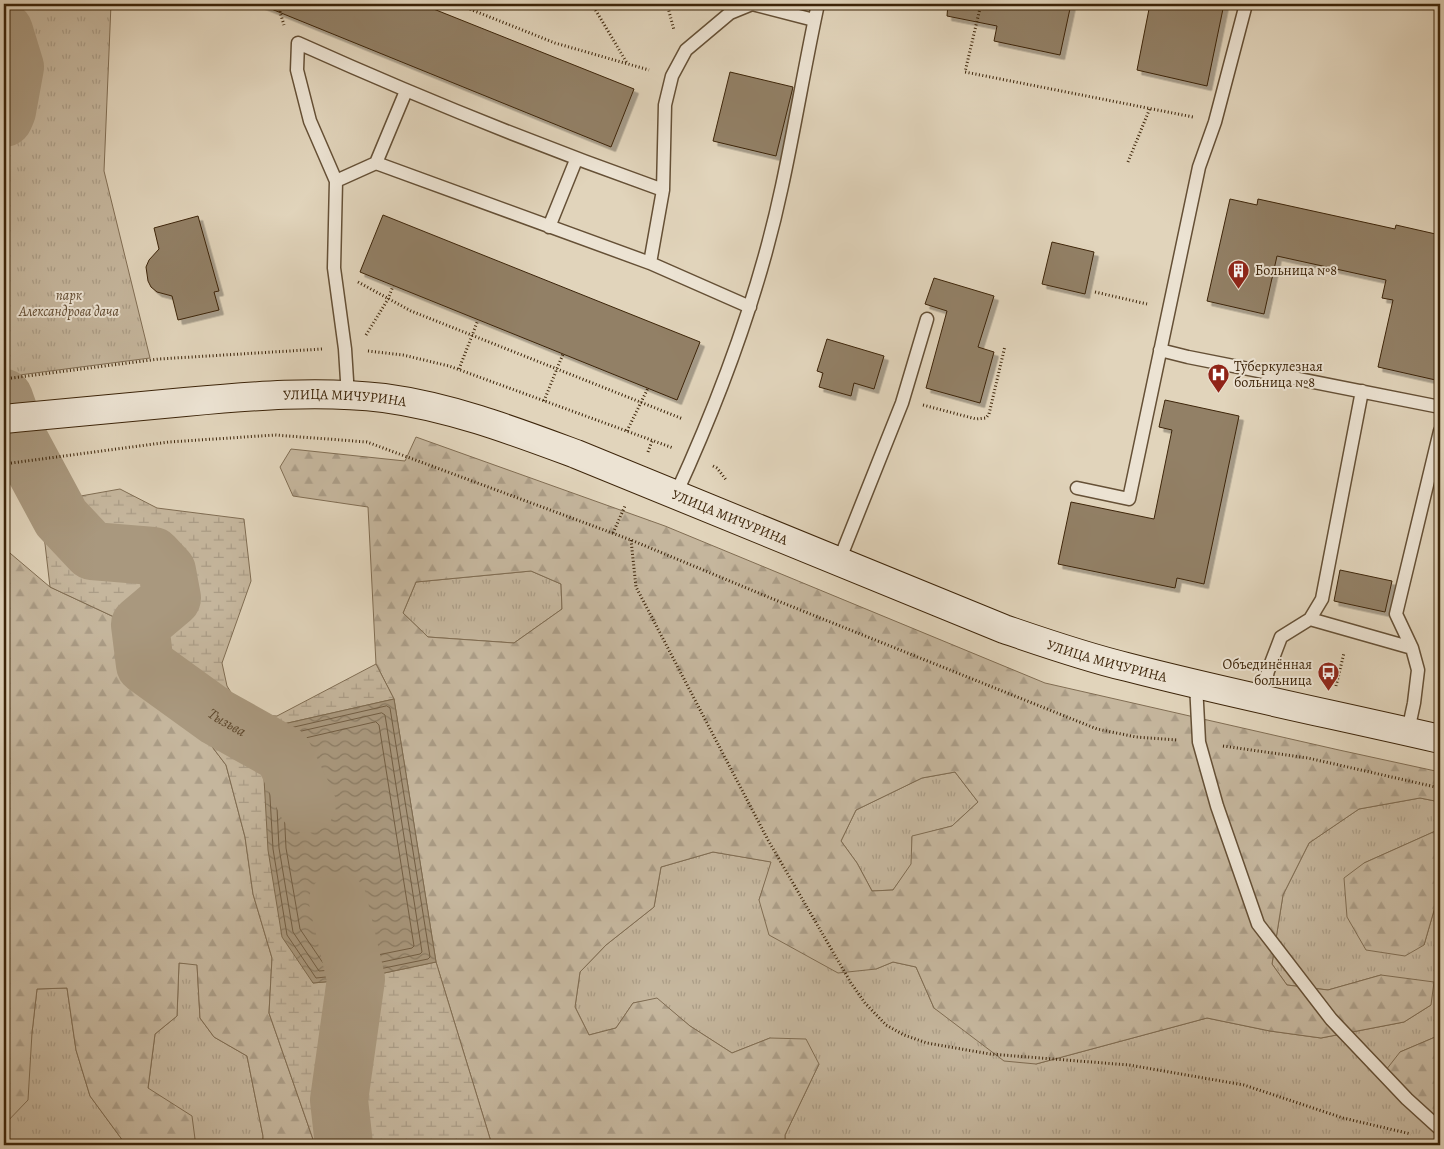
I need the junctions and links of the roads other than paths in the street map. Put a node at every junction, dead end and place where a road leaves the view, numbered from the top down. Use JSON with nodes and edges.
{"nodes":[{"id":1,"x":818,"y":4,"type":"edge"},
{"id":2,"x":1246,"y":4,"type":"edge"},
{"id":3,"x":814,"y":20,"type":"junction"},
{"id":4,"x":406,"y":91,"type":"junction"},
{"id":5,"x":576,"y":160,"type":"junction"},
{"id":6,"x":376,"y":163,"type":"junction"},
{"id":7,"x":336,"y":181,"type":"junction"},
{"id":8,"x":663,"y":190,"type":"junction"},
{"id":9,"x":549,"y":227,"type":"junction"},
{"id":10,"x":650,"y":263,"type":"junction"},
{"id":11,"x":750,"y":307,"type":"junction"},
{"id":12,"x":927,"y":319,"type":"dead end"},
{"id":13,"x":1160,"y":350,"type":"junction"},
{"id":14,"x":1362,"y":391,"type":"junction"},
{"id":15,"x":348,"y":396,"type":"junction"},
{"id":16,"x":1440,"y":407,"type":"edge"},
{"id":17,"x":4,"y":419,"type":"edge"},
{"id":18,"x":1440,"y":431,"type":"edge"},
{"id":19,"x":1077,"y":488,"type":"dead end"},
{"id":20,"x":676,"y":494,"type":"junction"},
{"id":21,"x":839,"y":561,"type":"junction"},
{"id":22,"x":1310,"y":619,"type":"junction"},
{"id":23,"x":1412,"y":648,"type":"junction"},
{"id":24,"x":1196,"y":684,"type":"junction"},
{"id":25,"x":1262,"y":698,"type":"junction"},
{"id":26,"x":1408,"y":731,"type":"junction"},
{"id":27,"x":1440,"y":739,"type":"edge"},
{"id":28,"x":1440,"y":1129,"type":"edge"}],
"edges":[{"from":1,"to":3,"type":"lane"},
{"from":2,"to":13,"type":"lane"},
{"from":3,"to":8,"type":"lane"},
{"from":3,"to":11,"type":"lane"},
{"from":4,"to":5,"type":"lane"},
{"from":4,"to":6,"type":"lane"},
{"from":4,"to":7,"type":"lane"},
{"from":5,"to":8,"type":"lane"},
{"from":5,"to":9,"type":"lane"},
{"from":6,"to":7,"type":"lane"},
{"from":6,"to":9,"type":"lane"},
{"from":7,"to":15,"type":"lane"},
{"from":8,"to":10,"type":"lane"},
{"from":9,"to":10,"type":"lane"},
{"from":10,"to":11,"type":"lane"},
{"from":11,"to":20,"type":"lane"},
{"from":12,"to":21,"type":"lane"},
{"from":13,"to":14,"type":"lane"},
{"from":13,"to":19,"type":"lane"},
{"from":14,"to":16,"type":"lane"},
{"from":14,"to":22,"type":"lane"},
{"from":15,"to":17,"type":"main road","name":"УЛИЦА МИЧУРИНА"},
{"from":15,"to":20,"type":"main road","name":"УЛИЦА МИЧУРИНА"},
{"from":18,"to":23,"type":"lane"},
{"from":20,"to":21,"type":"main road","name":"УЛИЦА МИЧУРИНА"},
{"from":21,"to":24,"type":"main road","name":"УЛИЦА МИЧУРИНА"},
{"from":22,"to":23,"type":"lane"},
{"from":22,"to":25,"type":"lane"},
{"from":23,"to":26,"type":"lane"},
{"from":24,"to":25,"type":"main road","name":"УЛИЦА МИЧУРИНА"},
{"from":24,"to":28,"type":"lane"},
{"from":25,"to":26,"type":"main road","name":"УЛИЦА МИЧУРИНА"},
{"from":26,"to":27,"type":"main road","name":"УЛИЦА МИЧУРИНА"}]}
